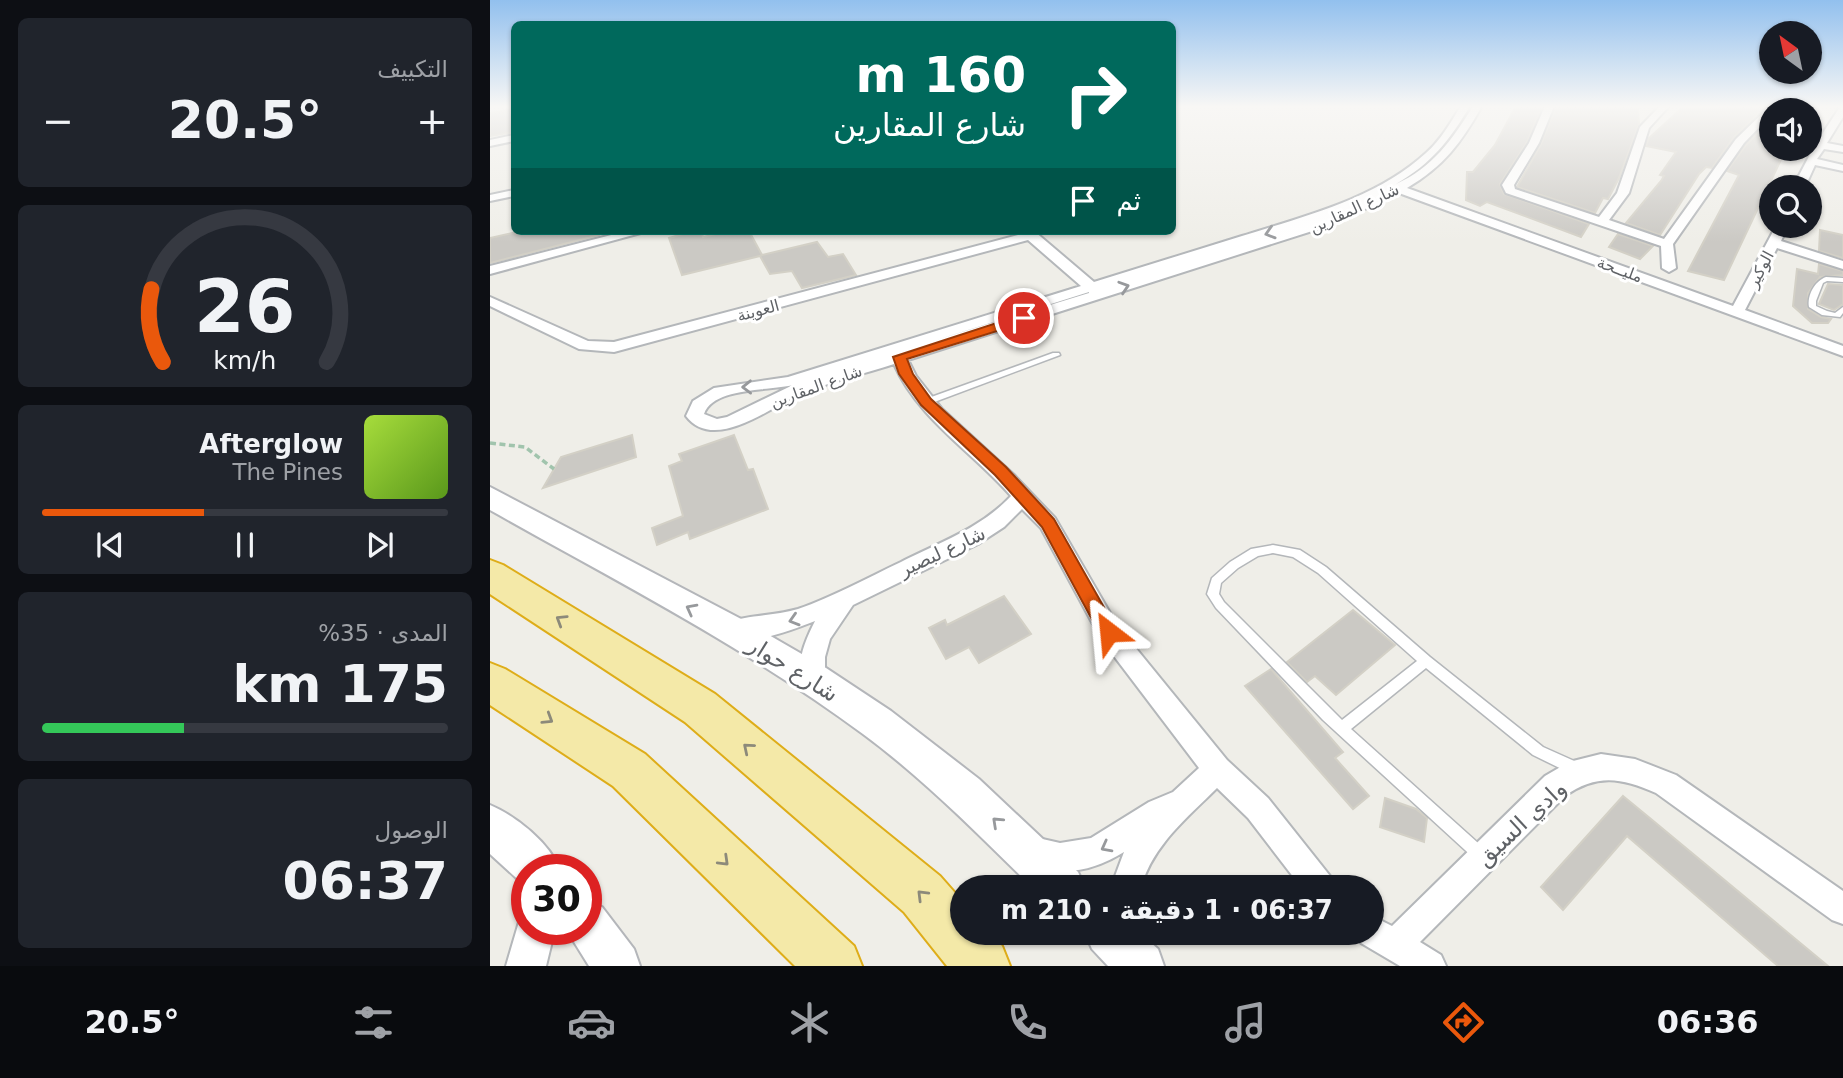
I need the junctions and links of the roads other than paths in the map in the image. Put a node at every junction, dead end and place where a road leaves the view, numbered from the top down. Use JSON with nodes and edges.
{"nodes":[{"id":1,"x":1434,"y":151,"type":"edge"},
{"id":2,"x":1448,"y":151,"type":"edge"},
{"id":3,"x":1529,"y":151,"type":"edge"},
{"id":4,"x":1637,"y":151,"type":"edge"},
{"id":5,"x":1733,"y":151,"type":"edge"},
{"id":6,"x":1811,"y":162,"type":"joint"},
{"id":7,"x":1843,"y":168,"type":"edge"},
{"id":8,"x":1805,"y":175,"type":"edge"},
{"id":9,"x":1392,"y":187,"type":"junction"},
{"id":10,"x":511,"y":194,"type":"edge"},
{"id":11,"x":490,"y":198,"type":"edge"},
{"id":12,"x":1601,"y":223,"type":"junction"},
{"id":13,"x":621,"y":235,"type":"edge"},
{"id":14,"x":1022,"y":235,"type":"edge"},
{"id":15,"x":1031,"y":235,"type":"edge"},
{"id":16,"x":1776,"y":238,"type":"edge"},
{"id":17,"x":1774,"y":243,"type":"junction"},
{"id":18,"x":1667,"y":244,"type":"junction"},
{"id":19,"x":1843,"y":265,"type":"edge"},
{"id":20,"x":1669,"y":268,"type":"dead end"},
{"id":21,"x":490,"y":270,"type":"edge"},
{"id":22,"x":1843,"y":280,"type":"edge"},
{"id":23,"x":1095,"y":291,"type":"junction"},
{"id":24,"x":490,"y":301,"type":"edge"},
{"id":25,"x":1843,"y":309,"type":"edge"},
{"id":26,"x":1737,"y":312,"type":"junction"},
{"id":27,"x":903,"y":351,"type":"junction"},
{"id":28,"x":1843,"y":351,"type":"edge"},
{"id":29,"x":1056,"y":355,"type":"dead end"},
{"id":30,"x":926,"y":402,"type":"junction"},
{"id":31,"x":1022,"y":496,"type":"junction"},
{"id":32,"x":490,"y":497,"type":"edge"},
{"id":33,"x":490,"y":575,"type":"edge"},
{"id":34,"x":853,"y":595,"type":"junction"},
{"id":35,"x":731,"y":630,"type":"junction"},
{"id":36,"x":1426,"y":661,"type":"junction"},
{"id":37,"x":814,"y":679,"type":"junction"},
{"id":38,"x":490,"y":682,"type":"edge"},
{"id":39,"x":1342,"y":728,"type":"junction"},
{"id":40,"x":1217,"y":769,"type":"junction"},
{"id":41,"x":1580,"y":771,"type":"junction"},
{"id":42,"x":1185,"y":801,"type":"junction"},
{"id":43,"x":490,"y":826,"type":"edge"},
{"id":44,"x":1026,"y":850,"type":"junction"},
{"id":45,"x":521,"y":854,"type":"edge"},
{"id":46,"x":1484,"y":858,"type":"junction"},
{"id":47,"x":1051,"y":875,"type":"edge"},
{"id":48,"x":1129,"y":875,"type":"edge"},
{"id":49,"x":1310,"y":875,"type":"edge"},
{"id":50,"x":1843,"y":909,"type":"edge"},
{"id":51,"x":1384,"y":938,"type":"edge"},
{"id":52,"x":532,"y":945,"type":"edge"},
{"id":53,"x":602,"y":945,"type":"edge"},
{"id":54,"x":1120,"y":945,"type":"edge"},
{"id":55,"x":1136,"y":945,"type":"edge"},
{"id":56,"x":526,"y":966,"type":"edge"},
{"id":57,"x":617,"y":966,"type":"edge"},
{"id":58,"x":834,"y":966,"type":"edge"},
{"id":59,"x":982,"y":966,"type":"edge"},
{"id":60,"x":1142,"y":966,"type":"edge"},
{"id":61,"x":1430,"y":966,"type":"edge"}],
"edges":[{"from":1,"to":9,"type":"street","name":"شارع المقارين"},
{"from":2,"to":9,"type":"street","name":"شارع المقارين"},
{"from":3,"to":12,"type":"street"},
{"from":4,"to":12,"type":"street"},
{"from":5,"to":18,"type":"street"},
{"from":6,"to":7,"type":"street"},
{"from":6,"to":8,"type":"street"},
{"from":9,"to":23,"type":"street","name":"شارع المقارين"},
{"from":9,"to":26,"type":"street","name":"مليــحة"},
{"from":10,"to":11,"type":"street"},
{"from":12,"to":18,"type":"street"},
{"from":13,"to":21,"type":"street"},
{"from":14,"to":24,"type":"street","name":"العوينة"},
{"from":15,"to":23,"type":"street"},
{"from":16,"to":17,"type":"street","name":"الوكير"},
{"from":17,"to":19,"type":"street"},
{"from":17,"to":26,"type":"street","name":"الوكير"},
{"from":18,"to":20,"type":"street"},
{"from":22,"to":25,"type":"lane"},
{"from":23,"to":27,"type":"street","name":"شارع المقارين"},
{"from":26,"to":28,"type":"street","name":"مليــحة"},
{"from":27,"to":27,"type":"street","name":"شارع المقارين","one_way":true},
{"from":27,"to":30,"type":"street"},
{"from":29,"to":30,"type":"lane"},
{"from":30,"to":31,"type":"street"},
{"from":31,"to":34,"type":"street","name":"شارع لبصير"},
{"from":31,"to":40,"type":"street"},
{"from":35,"to":32,"type":"main road","name":"شارع حوار","one_way":true},
{"from":59,"to":33,"type":"highway","one_way":true},
{"from":34,"to":35,"type":"street","name":"شارع لبصير","one_way":true},
{"from":34,"to":37,"type":"street","name":"شارع لبصير"},
{"from":35,"to":37,"type":"main road","name":"شارع حوار"},
{"from":36,"to":39,"type":"lane"},
{"from":36,"to":39,"type":"lane"},
{"from":36,"to":41,"type":"lane"},
{"from":44,"to":37,"type":"main road","name":"شارع حوار","one_way":true},
{"from":38,"to":58,"type":"highway","one_way":true},
{"from":39,"to":46,"type":"lane"},
{"from":40,"to":42,"type":"street"},
{"from":40,"to":49,"type":"street"},
{"from":41,"to":46,"type":"street","name":"وادي السيق"},
{"from":41,"to":50,"type":"street","name":"وادي السيق"},
{"from":42,"to":44,"type":"street","one_way":true},
{"from":42,"to":48,"type":"street"},
{"from":43,"to":45,"type":"main road"},
{"from":44,"to":47,"type":"main road","name":"شارع حوار"},
{"from":46,"to":51,"type":"street","name":"وادي السيق"},
{"from":51,"to":61,"type":"street"},
{"from":52,"to":56,"type":"street"},
{"from":53,"to":57,"type":"main road"},
{"from":54,"to":60,"type":"main road"},
{"from":55,"to":60,"type":"street"}]}
